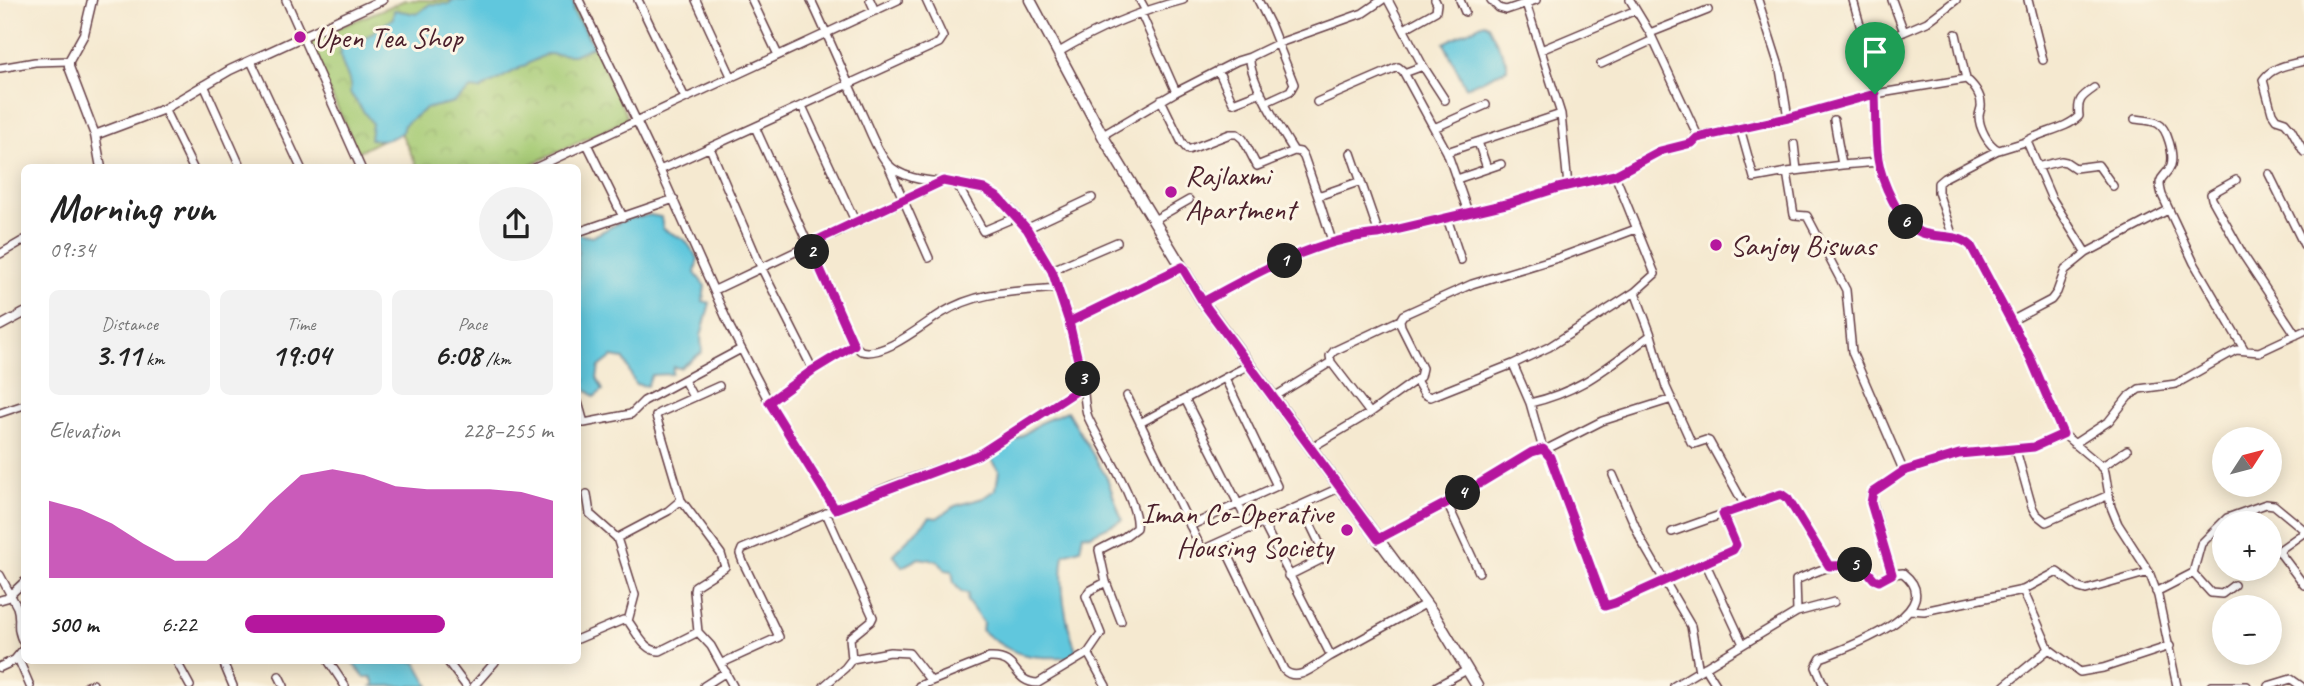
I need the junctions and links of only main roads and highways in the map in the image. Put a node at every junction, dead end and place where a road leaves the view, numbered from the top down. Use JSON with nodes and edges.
{"nodes":[{"id":1,"x":1030,"y":0,"type":"edge"},
{"id":2,"x":1477,"y":686,"type":"edge"}],
"edges":[{"from":1,"to":2,"type":"main road"}]}
